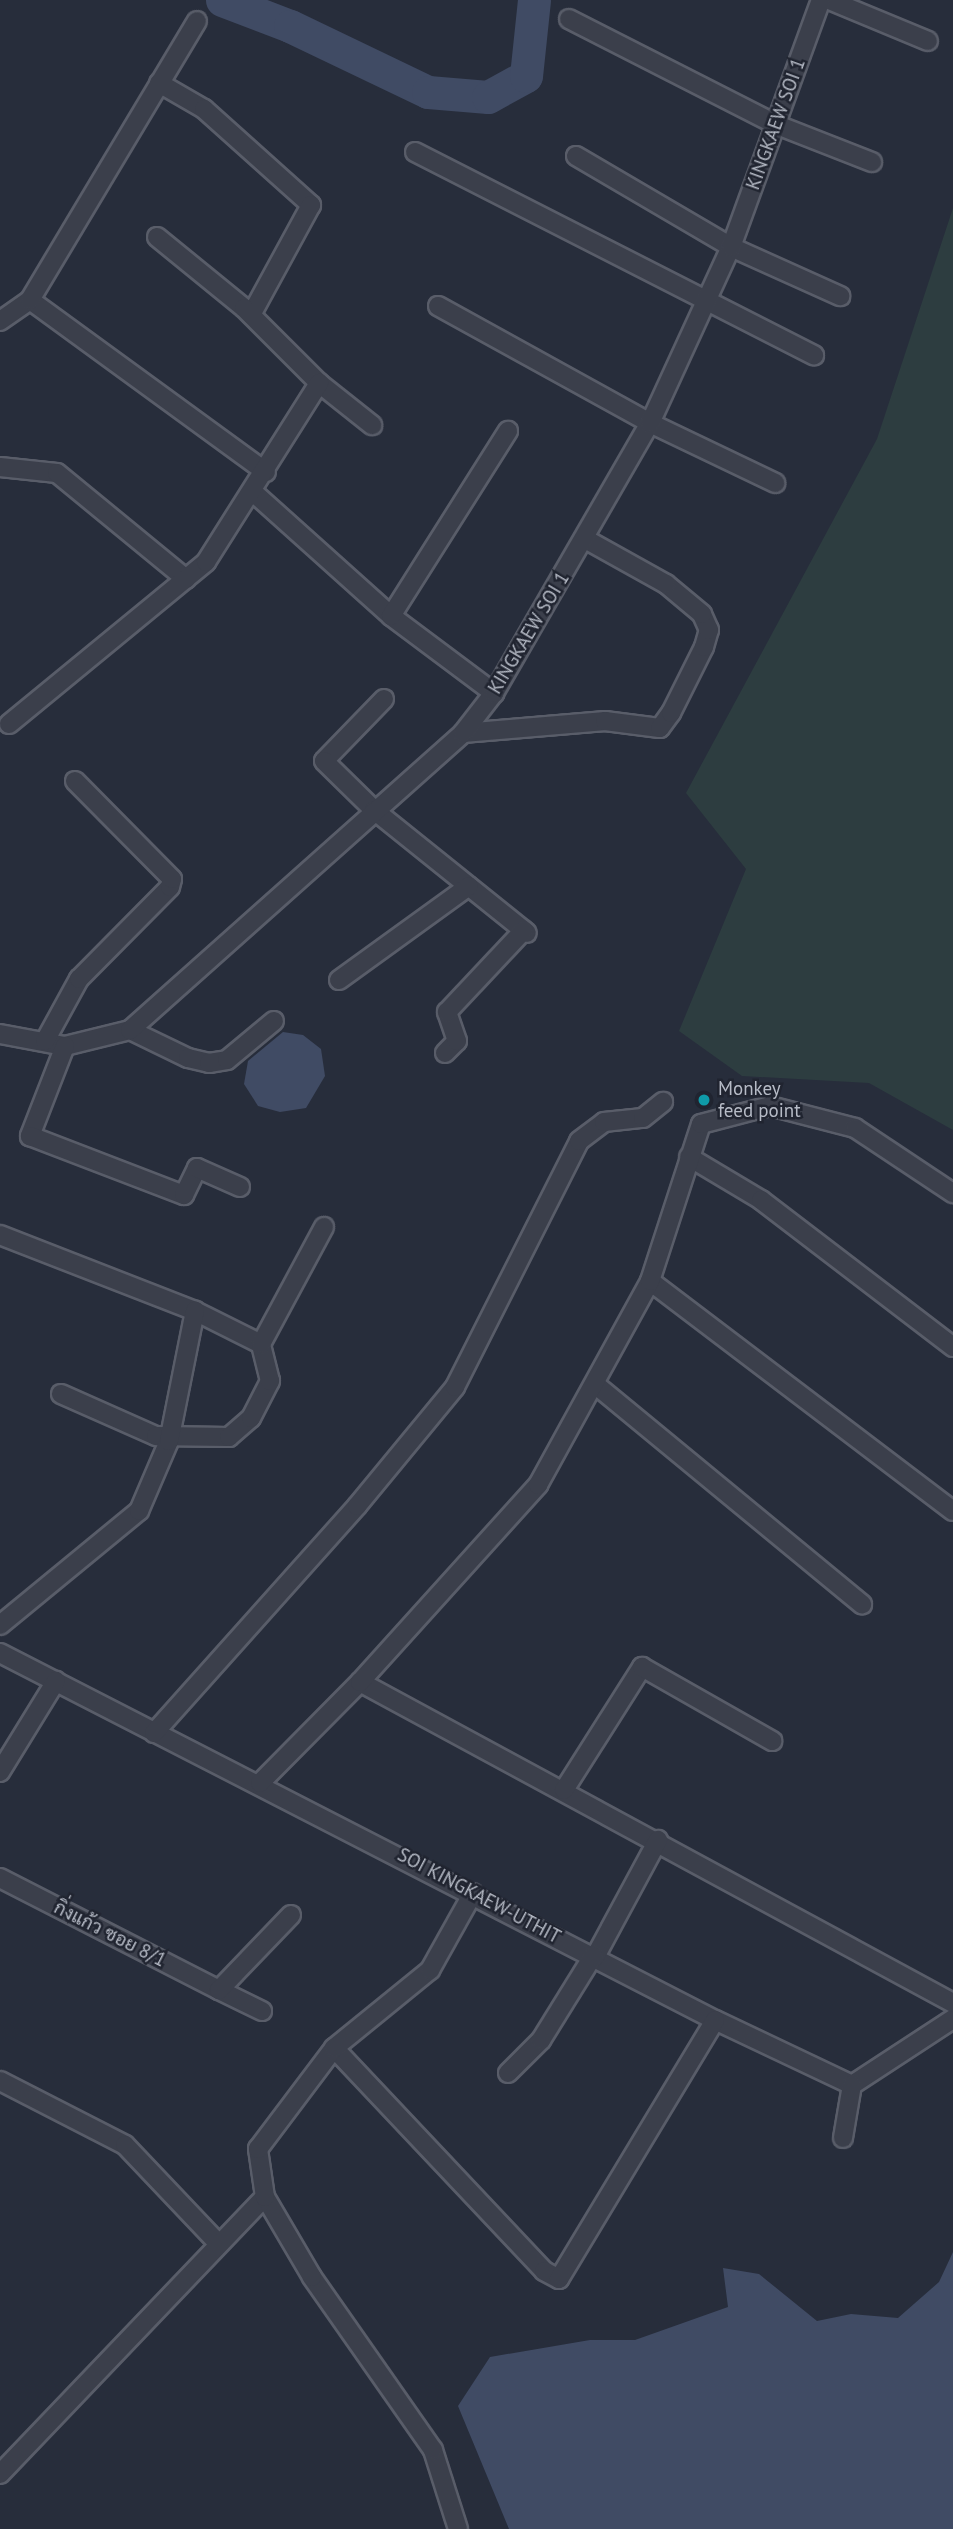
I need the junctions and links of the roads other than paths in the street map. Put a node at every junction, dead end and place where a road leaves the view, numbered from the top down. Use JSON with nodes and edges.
{"nodes":[{"id":1,"x":821,"y":0,"type":"edge"},
{"id":2,"x":829,"y":0,"type":"edge"},
{"id":3,"x":569,"y":19,"type":"dead end"},
{"id":4,"x":197,"y":21,"type":"dead end"},
{"id":5,"x":928,"y":41,"type":"dead end"},
{"id":6,"x":159,"y":83,"type":"junction"},
{"id":7,"x":777,"y":125,"type":"junction"},
{"id":8,"x":415,"y":152,"type":"dead end"},
{"id":9,"x":576,"y":156,"type":"dead end"},
{"id":10,"x":872,"y":162,"type":"dead end"},
{"id":11,"x":157,"y":237,"type":"dead end"},
{"id":12,"x":731,"y":247,"type":"junction"},
{"id":13,"x":840,"y":296,"type":"dead end"},
{"id":14,"x":30,"y":300,"type":"junction"},
{"id":15,"x":706,"y":304,"type":"junction"},
{"id":16,"x":438,"y":306,"type":"dead end"},
{"id":17,"x":251,"y":315,"type":"junction"},
{"id":18,"x":0,"y":321,"type":"edge"},
{"id":19,"x":814,"y":355,"type":"dead end"},
{"id":20,"x":319,"y":383,"type":"junction"},
{"id":21,"x":650,"y":423,"type":"junction"},
{"id":22,"x":372,"y":425,"type":"dead end"},
{"id":23,"x":508,"y":431,"type":"dead end"},
{"id":24,"x":0,"y":467,"type":"edge"},
{"id":25,"x":266,"y":472,"type":"junction"},
{"id":26,"x":775,"y":483,"type":"dead end"},
{"id":27,"x":253,"y":492,"type":"junction"},
{"id":28,"x":585,"y":539,"type":"junction"},
{"id":29,"x":186,"y":579,"type":"junction"},
{"id":30,"x":391,"y":616,"type":"junction"},
{"id":31,"x":494,"y":693,"type":"junction"},
{"id":32,"x":384,"y":699,"type":"dead end"},
{"id":33,"x":9,"y":724,"type":"dead end"},
{"id":34,"x":463,"y":733,"type":"junction"},
{"id":35,"x":75,"y":781,"type":"dead end"},
{"id":36,"x":374,"y":810,"type":"junction"},
{"id":37,"x":469,"y":886,"type":"junction"},
{"id":38,"x":338,"y":981,"type":"dead end"},
{"id":39,"x":274,"y":1021,"type":"dead end"},
{"id":40,"x":131,"y":1030,"type":"junction"},
{"id":41,"x":0,"y":1034,"type":"edge"},
{"id":42,"x":45,"y":1041,"type":"junction"},
{"id":43,"x":65,"y":1046,"type":"junction"},
{"id":44,"x":445,"y":1053,"type":"dead end"},
{"id":45,"x":663,"y":1102,"type":"dead end"},
{"id":46,"x":689,"y":1157,"type":"junction"},
{"id":47,"x":240,"y":1187,"type":"dead end"},
{"id":48,"x":953,"y":1193,"type":"edge"},
{"id":49,"x":324,"y":1227,"type":"dead end"},
{"id":50,"x":0,"y":1235,"type":"edge"},
{"id":51,"x":650,"y":1281,"type":"junction"},
{"id":52,"x":195,"y":1311,"type":"junction"},
{"id":53,"x":261,"y":1344,"type":"junction"},
{"id":54,"x":953,"y":1347,"type":"edge"},
{"id":55,"x":596,"y":1385,"type":"junction"},
{"id":56,"x":61,"y":1394,"type":"dead end"},
{"id":57,"x":170,"y":1436,"type":"junction"},
{"id":58,"x":953,"y":1511,"type":"edge"},
{"id":59,"x":862,"y":1604,"type":"dead end"},
{"id":60,"x":0,"y":1625,"type":"edge"},
{"id":61,"x":0,"y":1653,"type":"edge"},
{"id":62,"x":56,"y":1681,"type":"junction"},
{"id":63,"x":360,"y":1682,"type":"junction"},
{"id":64,"x":154,"y":1733,"type":"junction"},
{"id":65,"x":772,"y":1741,"type":"dead end"},
{"id":66,"x":0,"y":1772,"type":"edge"},
{"id":67,"x":260,"y":1783,"type":"junction"},
{"id":68,"x":564,"y":1790,"type":"junction"},
{"id":69,"x":658,"y":1840,"type":"junction"},
{"id":70,"x":0,"y":1878,"type":"edge"},
{"id":71,"x":473,"y":1893,"type":"junction"},
{"id":72,"x":291,"y":1915,"type":"dead end"},
{"id":73,"x":594,"y":1956,"type":"junction"},
{"id":74,"x":219,"y":1990,"type":"junction"},
{"id":75,"x":953,"y":2003,"type":"edge"},
{"id":76,"x":262,"y":2011,"type":"dead end"},
{"id":77,"x":953,"y":2019,"type":"edge"},
{"id":78,"x":715,"y":2020,"type":"junction"},
{"id":79,"x":334,"y":2048,"type":"junction"},
{"id":80,"x":508,"y":2073,"type":"dead end"},
{"id":81,"x":0,"y":2081,"type":"edge"},
{"id":82,"x":852,"y":2085,"type":"junction"},
{"id":83,"x":844,"y":2138,"type":"dead end"},
{"id":84,"x":265,"y":2197,"type":"junction"},
{"id":85,"x":218,"y":2242,"type":"junction"},
{"id":86,"x":0,"y":2474,"type":"edge"},
{"id":87,"x":458,"y":2529,"type":"edge"}],
"edges":[{"from":1,"to":7,"type":"street","name":"KINGKAEW SOI 1"},
{"from":2,"to":5,"type":"street"},
{"from":3,"to":7,"type":"street"},
{"from":4,"to":6,"type":"street"},
{"from":6,"to":14,"type":"street"},
{"from":6,"to":17,"type":"street"},
{"from":7,"to":10,"type":"street"},
{"from":7,"to":12,"type":"street","name":"KINGKAEW SOI 1"},
{"from":8,"to":15,"type":"street"},
{"from":9,"to":12,"type":"street"},
{"from":11,"to":17,"type":"street"},
{"from":12,"to":13,"type":"street"},
{"from":12,"to":15,"type":"street","name":"KINGKAEW SOI 1"},
{"from":14,"to":18,"type":"street"},
{"from":14,"to":25,"type":"street"},
{"from":15,"to":19,"type":"street"},
{"from":15,"to":21,"type":"street","name":"KINGKAEW SOI 1"},
{"from":16,"to":21,"type":"street"},
{"from":17,"to":20,"type":"street"},
{"from":20,"to":22,"type":"street"},
{"from":20,"to":25,"type":"street"},
{"from":21,"to":26,"type":"street"},
{"from":21,"to":28,"type":"street","name":"KINGKAEW SOI 1"},
{"from":23,"to":30,"type":"street"},
{"from":24,"to":29,"type":"street"},
{"from":25,"to":27,"type":"street"},
{"from":27,"to":29,"type":"street"},
{"from":27,"to":30,"type":"street"},
{"from":28,"to":31,"type":"street","name":"KINGKAEW SOI 1"},
{"from":28,"to":34,"type":"street"},
{"from":29,"to":33,"type":"street"},
{"from":30,"to":31,"type":"street"},
{"from":31,"to":34,"type":"street","name":"KINGKAEW SOI 1"},
{"from":32,"to":36,"type":"street"},
{"from":34,"to":36,"type":"street","name":"KINGKAEW SOI 1"},
{"from":35,"to":42,"type":"street"},
{"from":36,"to":37,"type":"street"},
{"from":36,"to":40,"type":"street","name":"KINGKAEW SOI 1"},
{"from":37,"to":38,"type":"street"},
{"from":37,"to":44,"type":"street"},
{"from":39,"to":40,"type":"street"},
{"from":40,"to":43,"type":"street","name":"KINGKAEW SOI 1"},
{"from":41,"to":42,"type":"street","name":"KINGKAEW SOI 1"},
{"from":42,"to":43,"type":"street","name":"KINGKAEW SOI 1"},
{"from":43,"to":47,"type":"street"},
{"from":45,"to":64,"type":"street"},
{"from":46,"to":48,"type":"street"},
{"from":46,"to":51,"type":"street"},
{"from":46,"to":54,"type":"street"},
{"from":49,"to":53,"type":"street"},
{"from":50,"to":52,"type":"street"},
{"from":51,"to":55,"type":"street"},
{"from":51,"to":58,"type":"street"},
{"from":52,"to":53,"type":"street"},
{"from":52,"to":57,"type":"street"},
{"from":53,"to":57,"type":"street"},
{"from":55,"to":59,"type":"street"},
{"from":55,"to":63,"type":"street"},
{"from":56,"to":57,"type":"street"},
{"from":57,"to":60,"type":"street"},
{"from":61,"to":62,"type":"street","name":"SOI KINGKAEW-UTHIT"},
{"from":62,"to":64,"type":"street","name":"SOI KINGKAEW-UTHIT"},
{"from":62,"to":66,"type":"street"},
{"from":63,"to":67,"type":"street"},
{"from":63,"to":68,"type":"street"},
{"from":64,"to":67,"type":"street","name":"SOI KINGKAEW-UTHIT"},
{"from":65,"to":68,"type":"street"},
{"from":67,"to":71,"type":"street","name":"SOI KINGKAEW-UTHIT"},
{"from":68,"to":69,"type":"street"},
{"from":69,"to":73,"type":"street"},
{"from":69,"to":75,"type":"street"},
{"from":70,"to":74,"type":"street","name":"กิ่งแก้ว ซอย 8/1"},
{"from":71,"to":73,"type":"street","name":"SOI KINGKAEW-UTHIT"},
{"from":71,"to":79,"type":"street"},
{"from":72,"to":74,"type":"street"},
{"from":73,"to":78,"type":"street","name":"SOI KINGKAEW-UTHIT"},
{"from":73,"to":80,"type":"street"},
{"from":74,"to":76,"type":"street","name":"กิ่งแก้ว ซอย 8/1"},
{"from":77,"to":82,"type":"street"},
{"from":78,"to":79,"type":"street"},
{"from":78,"to":82,"type":"street","name":"SOI KINGKAEW-UTHIT"},
{"from":79,"to":84,"type":"street"},
{"from":81,"to":85,"type":"street"},
{"from":82,"to":83,"type":"street"},
{"from":84,"to":85,"type":"street"},
{"from":84,"to":87,"type":"street"},
{"from":85,"to":86,"type":"street"}]}
